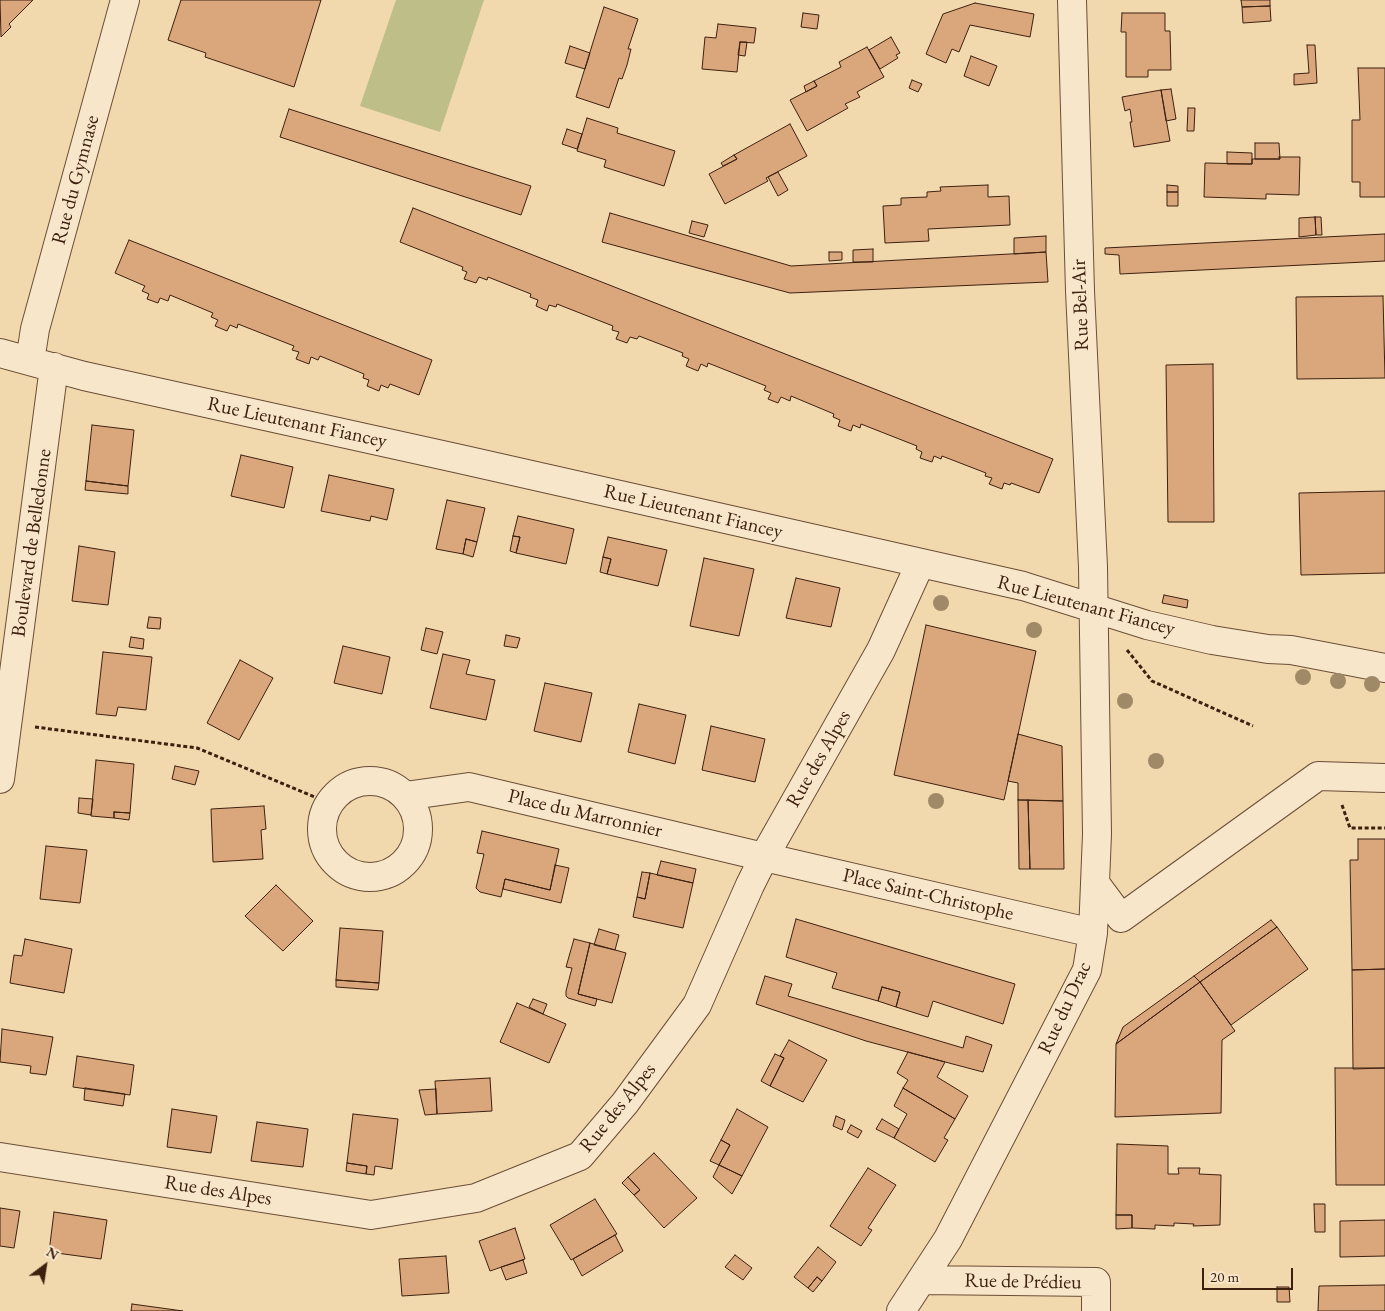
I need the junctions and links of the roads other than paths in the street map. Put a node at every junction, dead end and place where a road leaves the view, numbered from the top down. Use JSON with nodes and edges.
{"nodes":[{"id":1,"x":125,"y":0,"type":"edge"},
{"id":2,"x":1072,"y":0,"type":"edge"},
{"id":3,"x":0,"y":354,"type":"edge"},
{"id":4,"x":42,"y":364,"type":"junction"},
{"id":5,"x":920,"y":564,"type":"junction"},
{"id":6,"x":1094,"y":609,"type":"junction"},
{"id":7,"x":1385,"y":668,"type":"edge"},
{"id":8,"x":1385,"y":778,"type":"edge"},
{"id":9,"x":0,"y":779,"type":"edge"},
{"id":10,"x":405,"y":796,"type":"junction"},
{"id":11,"x":764,"y":857,"type":"junction"},
{"id":12,"x":1095,"y":883,"type":"junction"},
{"id":13,"x":1093,"y":933,"type":"junction"},
{"id":14,"x":0,"y":1157,"type":"edge"},
{"id":15,"x":922,"y":1280,"type":"junction"},
{"id":16,"x":901,"y":1311,"type":"edge"},
{"id":17,"x":1096,"y":1311,"type":"edge"}],
"edges":[{"from":1,"to":4,"type":"street","name":"Rue du Gymnase"},
{"from":2,"to":6,"type":"street","name":"Rue Bel-Air"},
{"from":3,"to":4,"type":"street","name":"Rue Lieutenant Fiancey"},
{"from":4,"to":5,"type":"street","name":"Rue Lieutenant Fiancey"},
{"from":4,"to":9,"type":"street","name":"Boulevard de Belledonne"},
{"from":5,"to":6,"type":"street","name":"Rue Lieutenant Fiancey"},
{"from":5,"to":11,"type":"street","name":"Rue des Alpes"},
{"from":6,"to":7,"type":"street","name":"Rue Lieutenant Fiancey"},
{"from":6,"to":12,"type":"street","name":"Rue du Drac"},
{"from":8,"to":12,"type":"street"},
{"from":10,"to":10,"type":"street"},
{"from":10,"to":11,"type":"street","name":"Place du Marronnier"},
{"from":11,"to":13,"type":"street","name":"Place Saint-Christophe"},
{"from":11,"to":14,"type":"street","name":"Rue des Alpes"},
{"from":12,"to":13,"type":"street","name":"Rue du Drac"},
{"from":13,"to":15,"type":"street","name":"Rue du Drac"},
{"from":15,"to":16,"type":"street","name":"Rue du Drac"},
{"from":15,"to":17,"type":"street","name":"Rue de Prédieu"}]}
